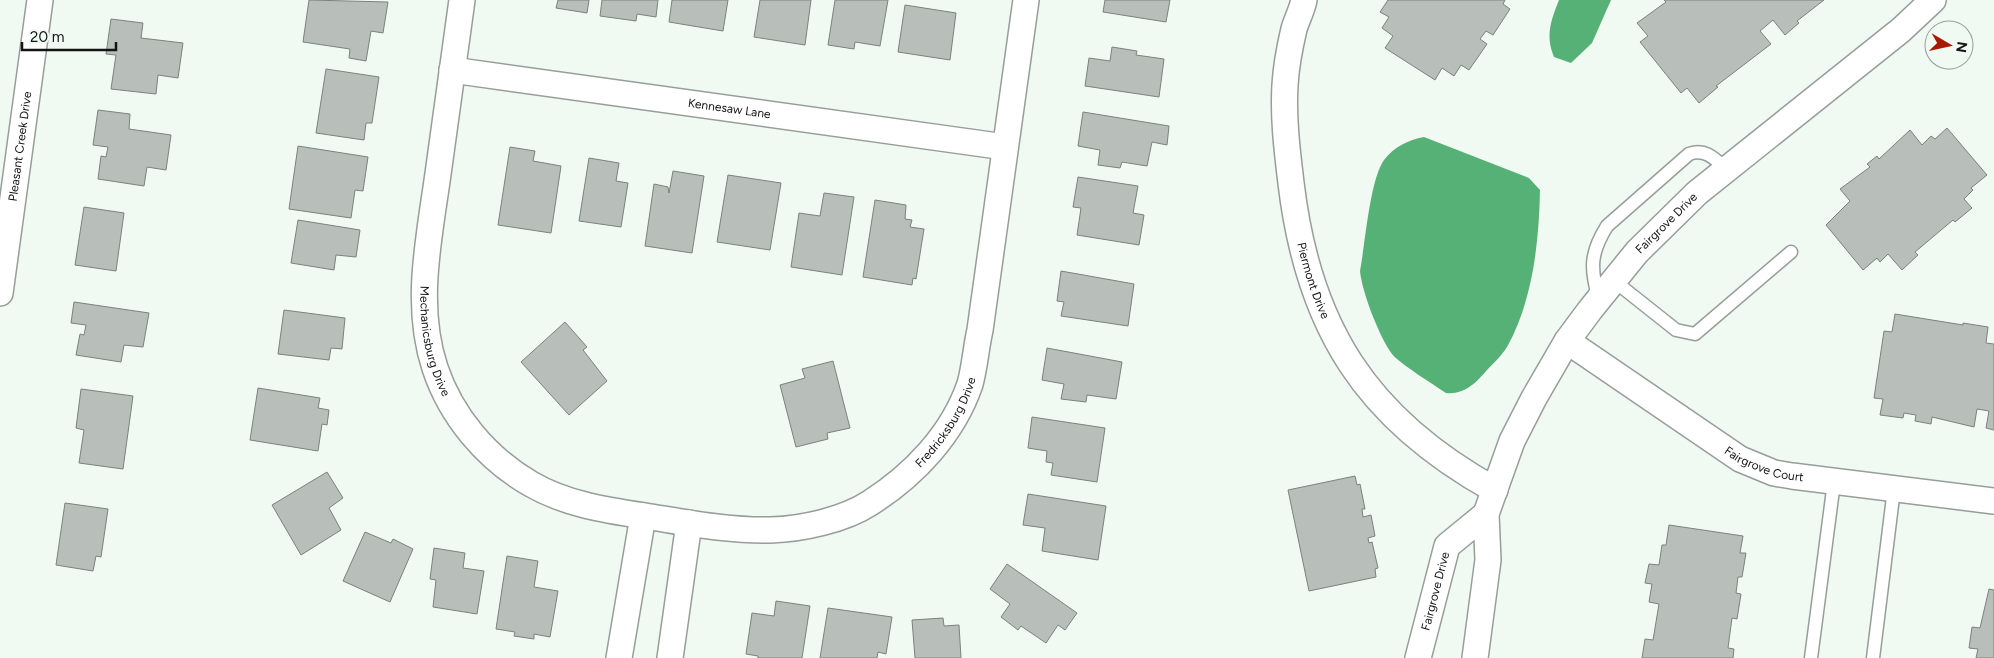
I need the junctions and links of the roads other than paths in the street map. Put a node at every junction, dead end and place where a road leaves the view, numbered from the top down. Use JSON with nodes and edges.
{"nodes":[{"id":1,"x":40,"y":0,"type":"edge"},
{"id":2,"x":462,"y":0,"type":"edge"},
{"id":3,"x":1026,"y":0,"type":"edge"},
{"id":4,"x":1304,"y":0,"type":"edge"},
{"id":5,"x":1933,"y":0,"type":"edge"},
{"id":6,"x":452,"y":70,"type":"junction"},
{"id":7,"x":1005,"y":147,"type":"junction"},
{"id":8,"x":1727,"y":170,"type":"junction"},
{"id":9,"x":1791,"y":252,"type":"dead end"},
{"id":10,"x":1606,"y":290,"type":"junction"},
{"id":11,"x":0,"y":293,"type":"edge"},
{"id":12,"x":1567,"y":341,"type":"junction"},
{"id":13,"x":1834,"y":482,"type":"junction"},
{"id":14,"x":1894,"y":489,"type":"junction"},
{"id":15,"x":1495,"y":490,"type":"junction"},
{"id":16,"x":1994,"y":501,"type":"edge"},
{"id":17,"x":1486,"y":514,"type":"junction"},
{"id":18,"x":643,"y":516,"type":"junction"},
{"id":19,"x":689,"y":524,"type":"junction"},
{"id":20,"x":619,"y":658,"type":"edge"},
{"id":21,"x":670,"y":658,"type":"edge"},
{"id":22,"x":1418,"y":658,"type":"edge"},
{"id":23,"x":1475,"y":658,"type":"edge"},
{"id":24,"x":1811,"y":658,"type":"edge"},
{"id":25,"x":1873,"y":658,"type":"edge"}],
"edges":[{"from":1,"to":11,"type":"street","name":"Pleasant Creek Drive"},
{"from":2,"to":6,"type":"street","name":"Mechanicsburg Drive"},
{"from":3,"to":7,"type":"street","name":"Fredricksburg Drive"},
{"from":4,"to":15,"type":"street","name":"Piermont Drive"},
{"from":5,"to":8,"type":"street","name":"Fairgrove Drive"},
{"from":6,"to":7,"type":"street","name":"Kennesaw Lane"},
{"from":6,"to":18,"type":"street","name":"Mechanicsburg Drive"},
{"from":7,"to":19,"type":"street","name":"Fredricksburg Drive"},
{"from":8,"to":10,"type":"street","name":"Fairgrove Drive"},
{"from":8,"to":10,"type":"lane"},
{"from":9,"to":10,"type":"lane"},
{"from":10,"to":12,"type":"street","name":"Fairgrove Drive"},
{"from":12,"to":13,"type":"street","name":"Fairgrove Court"},
{"from":12,"to":15,"type":"street","name":"Fairgrove Drive"},
{"from":13,"to":14,"type":"street","name":"Fairgrove Court"},
{"from":13,"to":24,"type":"lane"},
{"from":14,"to":16,"type":"street","name":"Fairgrove Court"},
{"from":14,"to":25,"type":"lane"},
{"from":15,"to":17,"type":"street","name":"Fairgrove Drive"},
{"from":17,"to":22,"type":"street","name":"Fairgrove Drive"},
{"from":17,"to":23,"type":"street","name":"Fairgrove Drive"},
{"from":18,"to":19,"type":"street","name":"Mechanicsburg Drive"},
{"from":18,"to":20,"type":"street"},
{"from":19,"to":21,"type":"street"}]}
